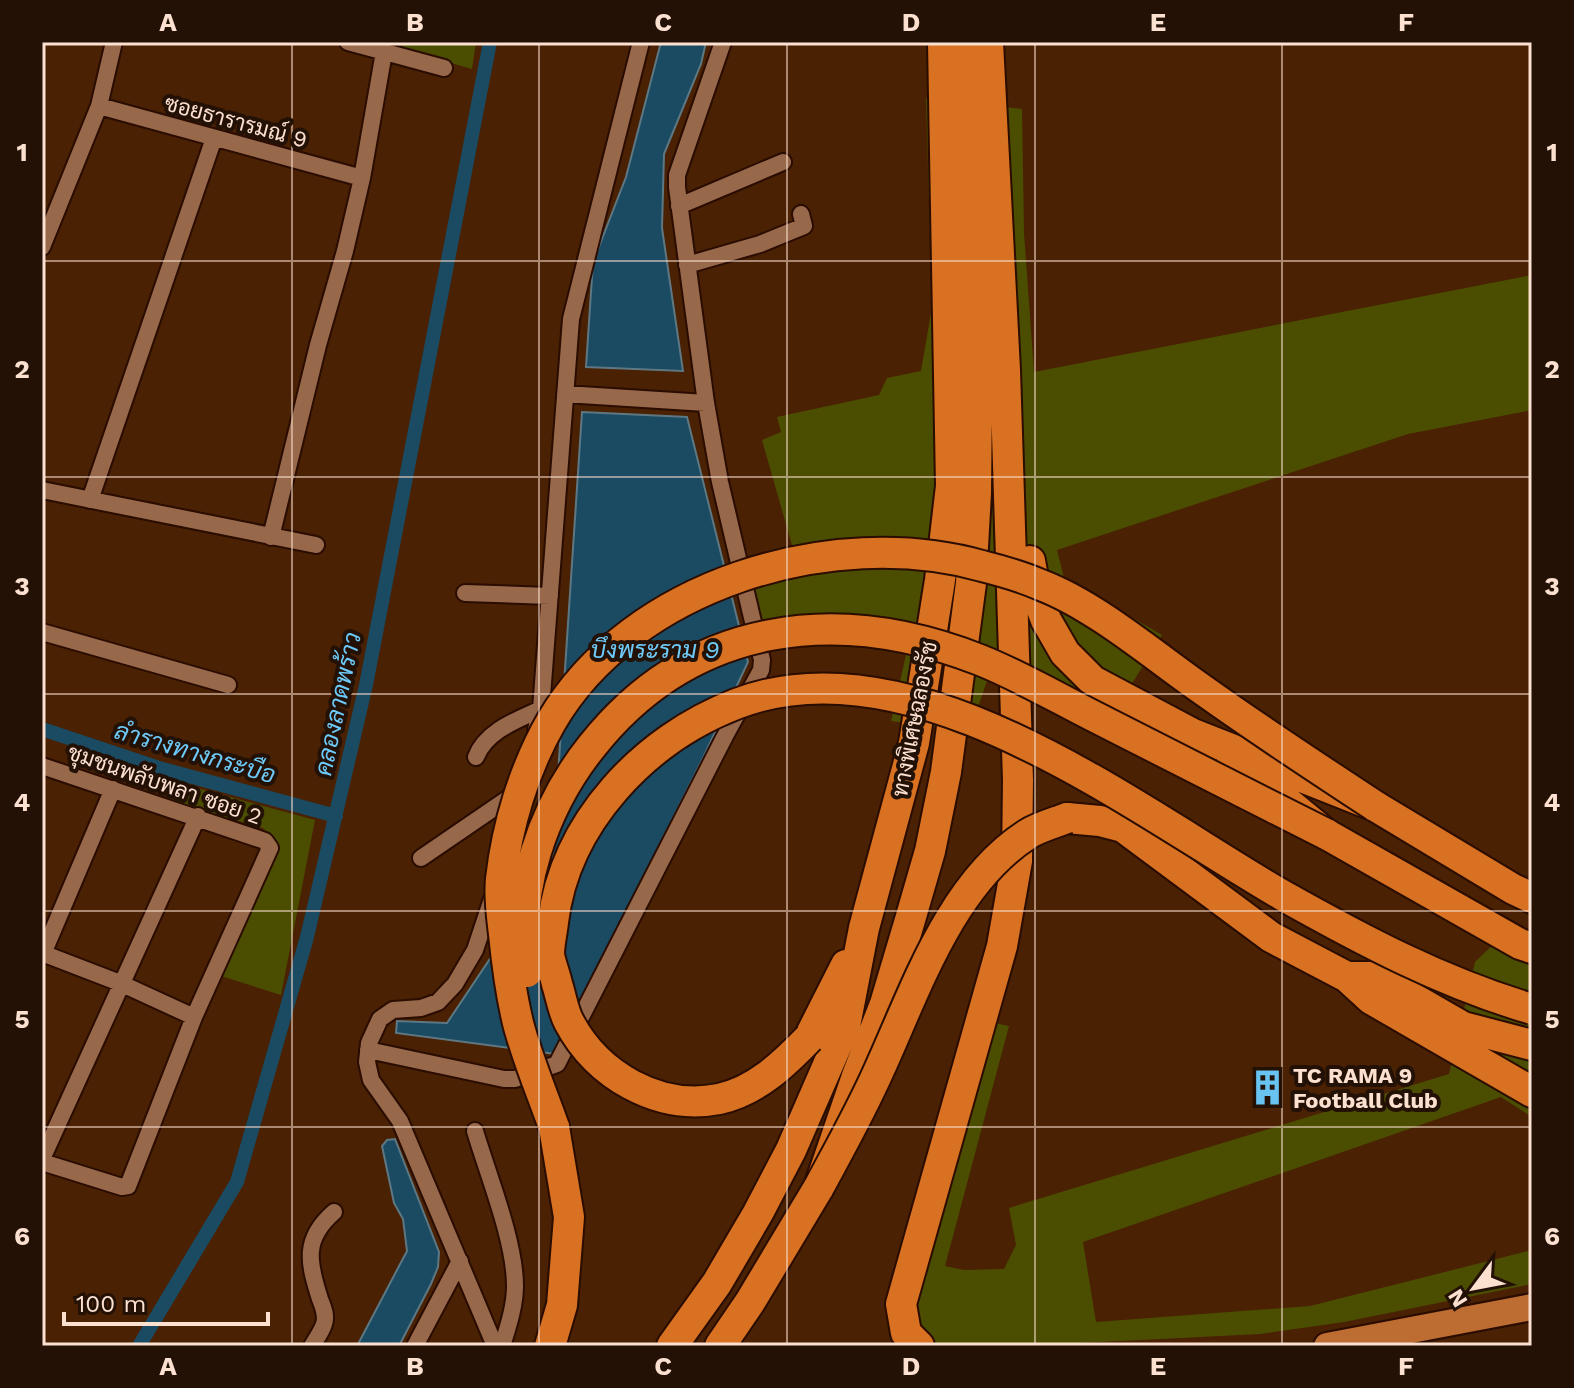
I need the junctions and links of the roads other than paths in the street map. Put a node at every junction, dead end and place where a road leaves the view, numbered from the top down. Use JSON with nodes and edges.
{"nodes":[{"id":1,"x":114,"y":42,"type":"edge"},
{"id":2,"x":348,"y":42,"type":"edge"},
{"id":3,"x":641,"y":42,"type":"edge"},
{"id":4,"x":723,"y":42,"type":"edge"},
{"id":5,"x":943,"y":42,"type":"edge"},
{"id":6,"x":966,"y":42,"type":"edge"},
{"id":7,"x":988,"y":42,"type":"edge"},
{"id":8,"x":384,"y":52,"type":"junction"},
{"id":9,"x":444,"y":68,"type":"dead end"},
{"id":10,"x":99,"y":106,"type":"junction"},
{"id":11,"x":214,"y":138,"type":"junction"},
{"id":12,"x":783,"y":162,"type":"dead end"},
{"id":13,"x":362,"y":178,"type":"junction"},
{"id":14,"x":679,"y":206,"type":"junction"},
{"id":15,"x":801,"y":214,"type":"dead end"},
{"id":16,"x":42,"y":247,"type":"edge"},
{"id":17,"x":687,"y":265,"type":"junction"},
{"id":18,"x":1005,"y":370,"type":"junction"},
{"id":19,"x":565,"y":394,"type":"junction"},
{"id":20,"x":706,"y":403,"type":"junction"},
{"id":21,"x":42,"y":490,"type":"edge"},
{"id":22,"x":90,"y":500,"type":"junction"},
{"id":23,"x":271,"y":537,"type":"junction"},
{"id":24,"x":316,"y":545,"type":"dead end"},
{"id":25,"x":465,"y":593,"type":"dead end"},
{"id":26,"x":550,"y":596,"type":"junction"},
{"id":27,"x":42,"y":632,"type":"edge"},
{"id":28,"x":228,"y":685,"type":"dead end"},
{"id":29,"x":541,"y":709,"type":"junction"},
{"id":30,"x":1193,"y":734,"type":"junction"},
{"id":31,"x":476,"y":757,"type":"dead end"},
{"id":32,"x":42,"y":766,"type":"edge"},
{"id":33,"x":113,"y":789,"type":"junction"},
{"id":34,"x":516,"y":793,"type":"junction"},
{"id":35,"x":1375,"y":806,"type":"junction"},
{"id":36,"x":198,"y":816,"type":"junction"},
{"id":37,"x":1326,"y":834,"type":"junction"},
{"id":38,"x":421,"y":858,"type":"dead end"},
{"id":39,"x":1532,"y":898,"type":"edge"},
{"id":40,"x":864,"y":928,"type":"junction"},
{"id":41,"x":1532,"y":948,"type":"edge"},
{"id":42,"x":1388,"y":953,"type":"junction"},
{"id":43,"x":42,"y":954,"type":"edge"},
{"id":44,"x":1347,"y":977,"type":"junction"},
{"id":45,"x":120,"y":983,"type":"junction"},
{"id":46,"x":1532,"y":1009,"type":"edge"},
{"id":47,"x":194,"y":1017,"type":"junction"},
{"id":48,"x":1532,"y":1038,"type":"edge"},
{"id":49,"x":1532,"y":1045,"type":"edge"},
{"id":50,"x":368,"y":1050,"type":"junction"},
{"id":51,"x":1532,"y":1092,"type":"edge"},
{"id":52,"x":554,"y":1127,"type":"junction"},
{"id":53,"x":475,"y":1131,"type":"dead end"},
{"id":54,"x":42,"y":1160,"type":"edge"},
{"id":55,"x":819,"y":1187,"type":"junction"},
{"id":56,"x":334,"y":1212,"type":"dead end"},
{"id":57,"x":460,"y":1261,"type":"junction"},
{"id":58,"x":1532,"y":1307,"type":"edge"},
{"id":59,"x":1428,"y":1337,"type":"edge"},
{"id":60,"x":312,"y":1346,"type":"edge"},
{"id":61,"x":415,"y":1346,"type":"edge"},
{"id":62,"x":495,"y":1346,"type":"edge"},
{"id":63,"x":502,"y":1346,"type":"edge"},
{"id":64,"x":550,"y":1346,"type":"edge"},
{"id":65,"x":672,"y":1346,"type":"edge"},
{"id":66,"x":720,"y":1346,"type":"edge"},
{"id":67,"x":919,"y":1346,"type":"edge"},
{"id":68,"x":1327,"y":1346,"type":"edge"}],
"edges":[{"from":1,"to":10,"type":"street"},
{"from":2,"to":8,"type":"street"},
{"from":3,"to":19,"type":"street"},
{"from":4,"to":14,"type":"street"},
{"from":5,"to":40,"type":"highway","name":"ทางพิเศษฉลองรัช","bridge":true},
{"from":6,"to":55,"type":"highway","name":"ทางพิเศษฉลองรัช","bridge":true},
{"from":7,"to":18,"type":"highway"},
{"from":8,"to":9,"type":"street"},
{"from":8,"to":13,"type":"street"},
{"from":10,"to":11,"type":"street","name":"ซอยธารารมณ์ 9"},
{"from":10,"to":16,"type":"street"},
{"from":11,"to":13,"type":"street","name":"ซอยธารารมณ์ 9"},
{"from":11,"to":22,"type":"street"},
{"from":12,"to":14,"type":"street"},
{"from":13,"to":23,"type":"street"},
{"from":14,"to":17,"type":"street"},
{"from":15,"to":17,"type":"street"},
{"from":17,"to":20,"type":"street"},
{"from":18,"to":30,"type":"highway"},
{"from":18,"to":67,"type":"highway","bridge":true},
{"from":19,"to":20,"type":"street"},
{"from":19,"to":26,"type":"street"},
{"from":20,"to":50,"type":"street"},
{"from":21,"to":22,"type":"street"},
{"from":22,"to":23,"type":"street"},
{"from":23,"to":24,"type":"street"},
{"from":25,"to":26,"type":"street"},
{"from":26,"to":29,"type":"street"},
{"from":27,"to":28,"type":"street"},
{"from":29,"to":31,"type":"street"},
{"from":29,"to":34,"type":"street"},
{"from":30,"to":35,"type":"highway","bridge":true},
{"from":30,"to":37,"type":"highway","bridge":true},
{"from":32,"to":33,"type":"street","name":"ชุมชนพลับพลา ซอย 2"},
{"from":33,"to":36,"type":"street","name":"ชุมชนพลับพลา ซอย 2"},
{"from":33,"to":43,"type":"street"},
{"from":34,"to":38,"type":"street"},
{"from":34,"to":50,"type":"street"},
{"from":35,"to":39,"type":"highway"},
{"from":35,"to":52,"type":"highway","bridge":true},
{"from":36,"to":45,"type":"street"},
{"from":36,"to":47,"type":"street","name":"ชุมชนพลับพลา ซอย 2"},
{"from":37,"to":41,"type":"highway"},
{"from":37,"to":52,"type":"highway","bridge":true},
{"from":40,"to":42,"type":"highway","bridge":true},
{"from":40,"to":65,"type":"highway","name":"ทางพิเศษฉลองรัช"},
{"from":42,"to":46,"type":"highway","bridge":true},
{"from":42,"to":48,"type":"highway"},
{"from":43,"to":45,"type":"street"},
{"from":44,"to":49,"type":"highway"},
{"from":44,"to":51,"type":"highway"},
{"from":44,"to":55,"type":"highway","bridge":true},
{"from":45,"to":47,"type":"street"},
{"from":45,"to":54,"type":"street"},
{"from":47,"to":54,"type":"street"},
{"from":50,"to":57,"type":"street"},
{"from":52,"to":64,"type":"highway"},
{"from":53,"to":63,"type":"street"},
{"from":55,"to":66,"type":"highway","name":"ทางพิเศษฉลองรัช"},
{"from":56,"to":60,"type":"street"},
{"from":57,"to":61,"type":"street"},
{"from":57,"to":62,"type":"street"},
{"from":58,"to":59,"type":"main road"},
{"from":59,"to":68,"type":"main road"}]}
